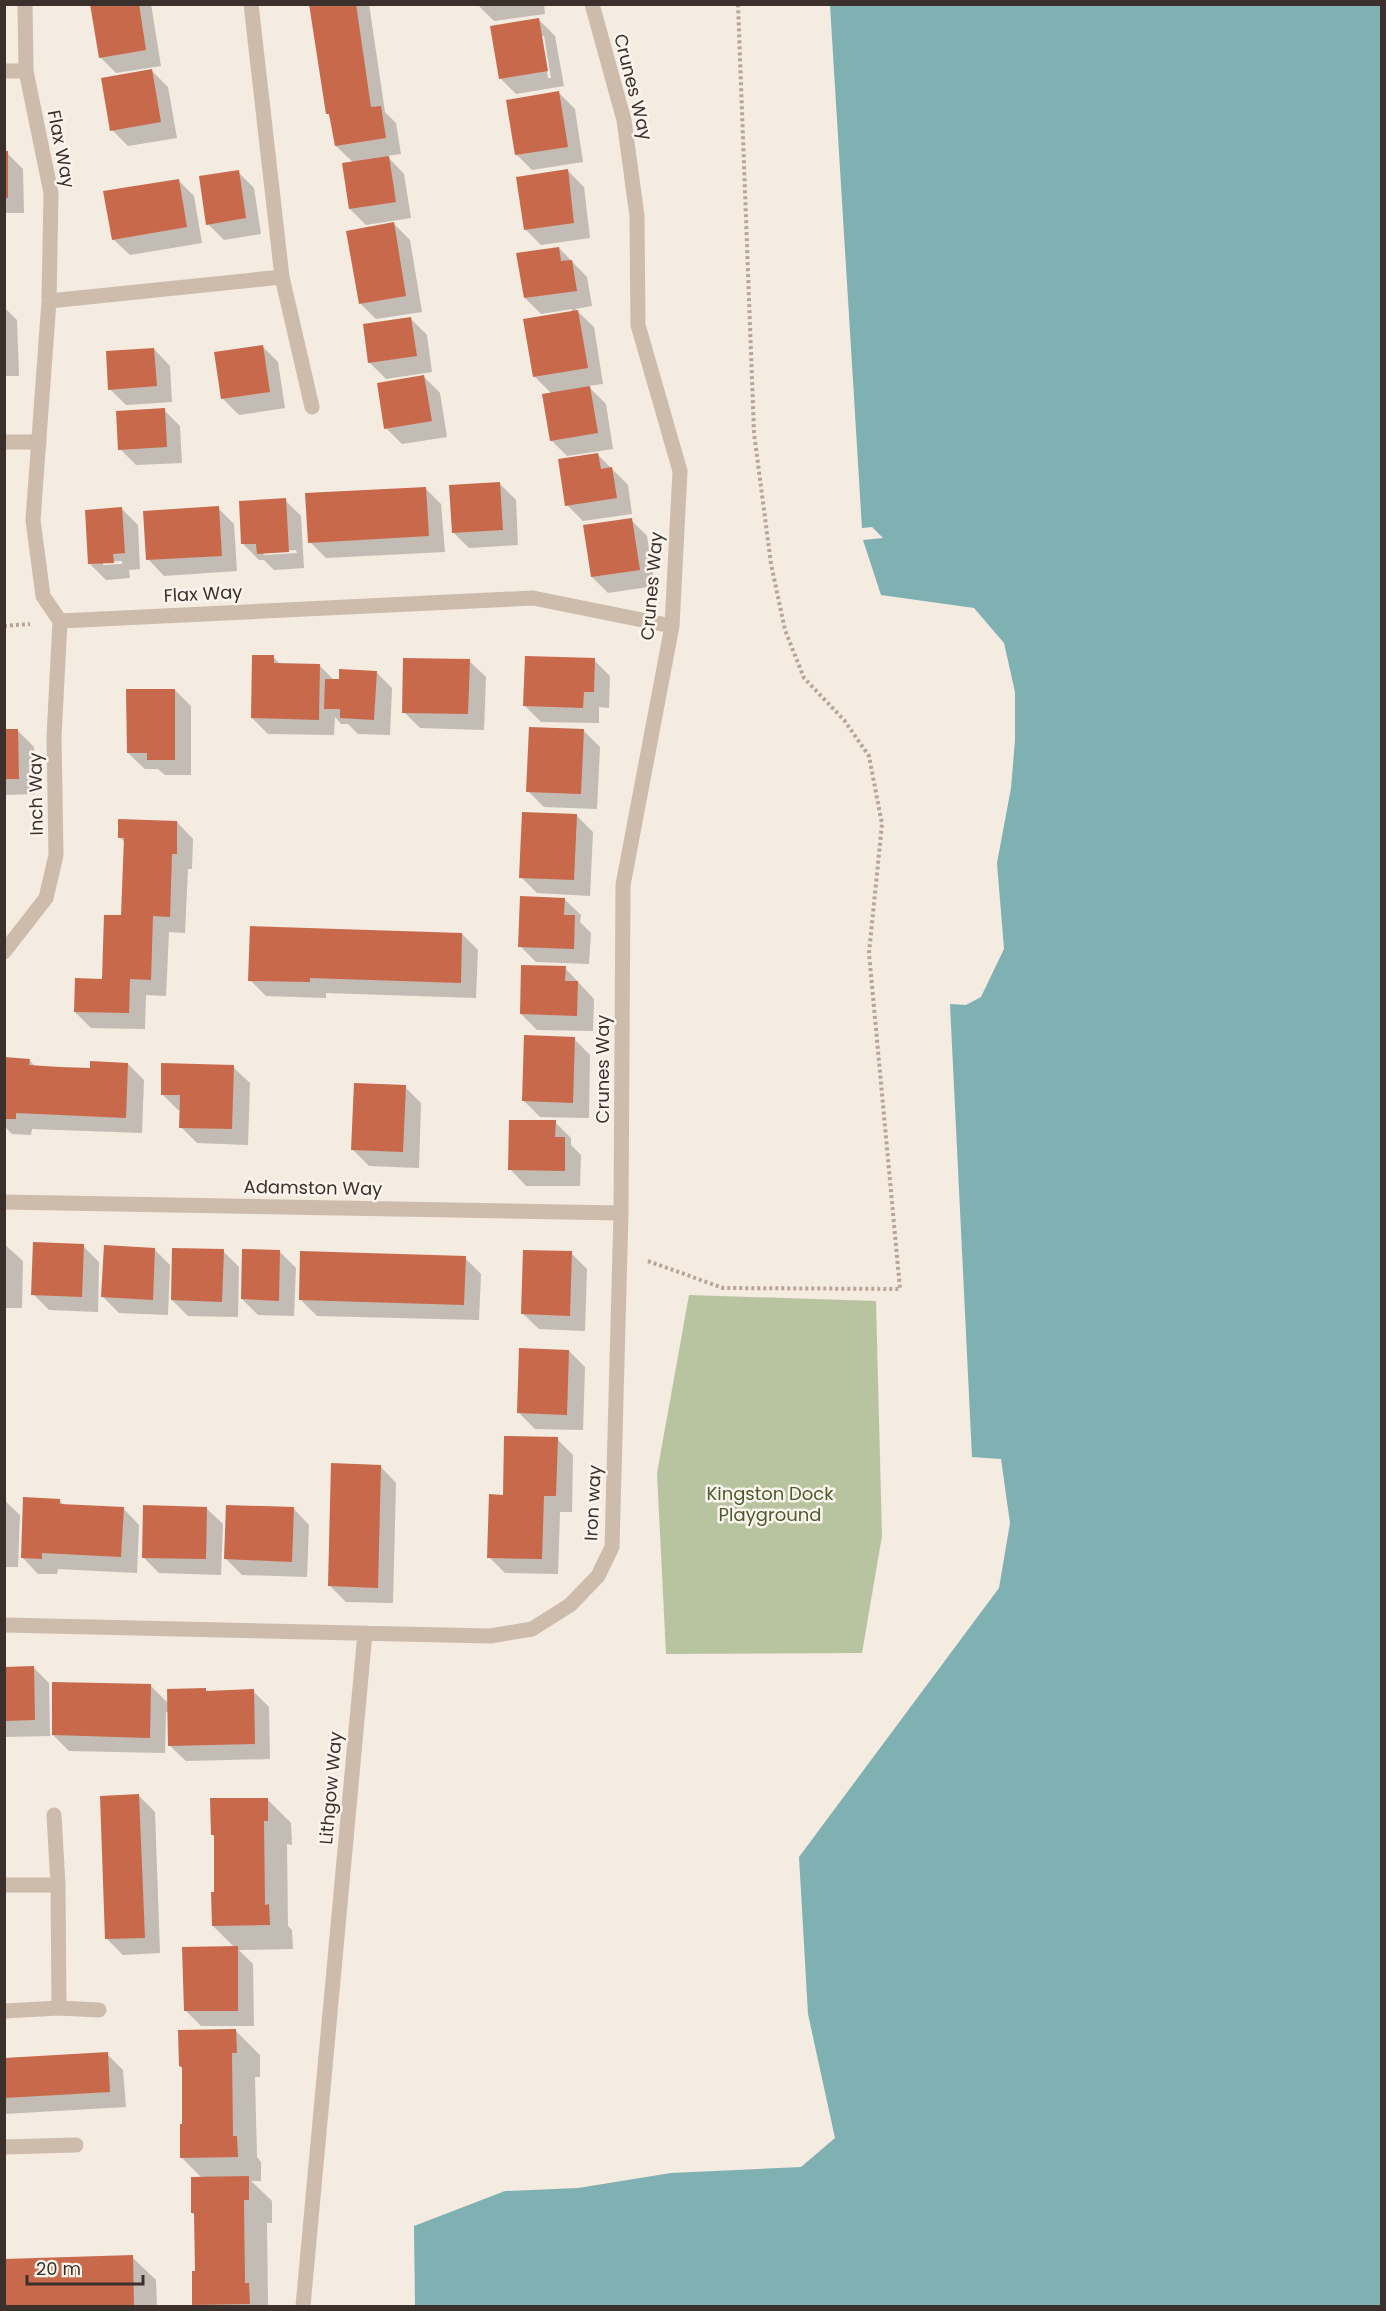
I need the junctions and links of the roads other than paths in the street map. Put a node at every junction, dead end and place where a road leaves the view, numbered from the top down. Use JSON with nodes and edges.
{"nodes":[{"id":1,"x":25,"y":4,"type":"edge"},
{"id":2,"x":251,"y":4,"type":"edge"},
{"id":3,"x":592,"y":4,"type":"edge"},
{"id":4,"x":4,"y":71,"type":"edge"},
{"id":5,"x":26,"y":71,"type":"junction"},
{"id":6,"x":282,"y":277,"type":"junction"},
{"id":7,"x":49,"y":301,"type":"junction"},
{"id":8,"x":312,"y":407,"type":"dead end"},
{"id":9,"x":4,"y":442,"type":"edge"},
{"id":10,"x":39,"y":442,"type":"junction"},
{"id":11,"x":60,"y":621,"type":"junction"},
{"id":12,"x":672,"y":626,"type":"junction"},
{"id":13,"x":4,"y":952,"type":"edge"},
{"id":14,"x":4,"y":1202,"type":"edge"},
{"id":15,"x":621,"y":1213,"type":"junction"},
{"id":16,"x":4,"y":1625,"type":"edge"},
{"id":17,"x":365,"y":1633,"type":"junction"},
{"id":18,"x":54,"y":1815,"type":"dead end"},
{"id":19,"x":4,"y":1885,"type":"edge"},
{"id":20,"x":58,"y":1885,"type":"junction"},
{"id":21,"x":59,"y":2008,"type":"junction"},
{"id":22,"x":99,"y":2010,"type":"dead end"},
{"id":23,"x":4,"y":2011,"type":"edge"},
{"id":24,"x":75,"y":2145,"type":"dead end"},
{"id":25,"x":4,"y":2147,"type":"edge"},
{"id":26,"x":303,"y":2307,"type":"edge"}],
"edges":[{"from":1,"to":5,"type":"street","name":"Flax Way"},
{"from":2,"to":6,"type":"street"},
{"from":3,"to":12,"type":"street","name":"Crunes Way"},
{"from":4,"to":5,"type":"street"},
{"from":5,"to":7,"type":"street","name":"Flax Way"},
{"from":6,"to":7,"type":"street"},
{"from":6,"to":8,"type":"street"},
{"from":7,"to":10,"type":"street","name":"Flax Way"},
{"from":9,"to":10,"type":"street"},
{"from":10,"to":11,"type":"street","name":"Flax Way"},
{"from":11,"to":12,"type":"street","name":"Flax Way"},
{"from":11,"to":13,"type":"street","name":"Inch Way"},
{"from":12,"to":15,"type":"street","name":"Crunes Way"},
{"from":14,"to":15,"type":"street","name":"Adamston Way"},
{"from":15,"to":17,"type":"street","name":"Iron way"},
{"from":16,"to":17,"type":"street"},
{"from":17,"to":26,"type":"street","name":"Lithgow Way"},
{"from":18,"to":20,"type":"street"},
{"from":19,"to":20,"type":"street"},
{"from":20,"to":21,"type":"street"},
{"from":21,"to":22,"type":"street"},
{"from":21,"to":23,"type":"street"},
{"from":24,"to":25,"type":"street"}]}
